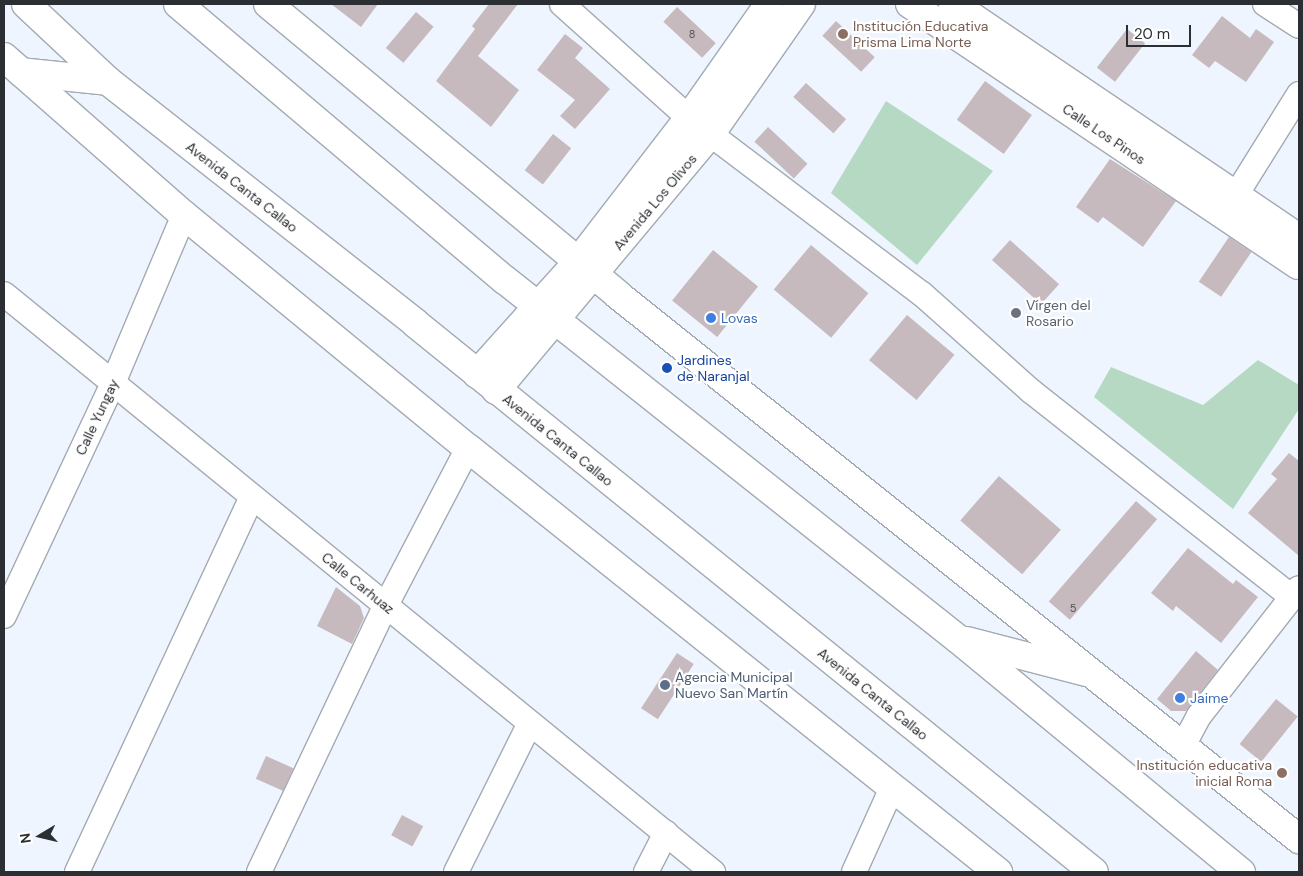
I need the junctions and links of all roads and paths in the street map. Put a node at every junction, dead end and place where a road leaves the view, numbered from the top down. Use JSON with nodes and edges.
{"nodes":[{"id":1,"x":26,"y":4,"type":"edge"},
{"id":2,"x":178,"y":4,"type":"edge"},
{"id":3,"x":268,"y":4,"type":"edge"},
{"id":4,"x":562,"y":4,"type":"edge"},
{"id":5,"x":769,"y":4,"type":"edge"},
{"id":6,"x":801,"y":4,"type":"edge"},
{"id":7,"x":910,"y":4,"type":"edge"},
{"id":8,"x":953,"y":4,"type":"edge"},
{"id":9,"x":1265,"y":4,"type":"edge"},
{"id":10,"x":1299,"y":26,"type":"edge"},
{"id":11,"x":12,"y":64,"type":"edge"},
{"id":12,"x":108,"y":81,"type":"junction"},
{"id":13,"x":1299,"y":94,"type":"edge"},
{"id":14,"x":689,"y":118,"type":"junction"},
{"id":15,"x":711,"y":133,"type":"junction"},
{"id":16,"x":1229,"y":205,"type":"junction"},
{"id":17,"x":184,"y":215,"type":"junction"},
{"id":18,"x":1299,"y":238,"type":"edge"},
{"id":19,"x":1299,"y":265,"type":"edge"},
{"id":20,"x":586,"y":268,"type":"junction"},
{"id":21,"x":4,"y":294,"type":"edge"},
{"id":22,"x":546,"y":312,"type":"junction"},
{"id":23,"x":487,"y":382,"type":"junction"},
{"id":24,"x":113,"y":383,"type":"junction"},
{"id":25,"x":468,"y":448,"type":"junction"},
{"id":26,"x":252,"y":497,"type":"junction"},
{"id":27,"x":1296,"y":592,"type":"edge"},
{"id":28,"x":386,"y":606,"type":"junction"},
{"id":29,"x":4,"y":616,"type":"edge"},
{"id":30,"x":958,"y":639,"type":"junction"},
{"id":31,"x":1086,"y":672,"type":"junction"},
{"id":32,"x":530,"y":723,"type":"junction"},
{"id":33,"x":1184,"y":744,"type":"junction"},
{"id":34,"x":892,"y":788,"type":"junction"},
{"id":35,"x":666,"y":833,"type":"junction"},
{"id":36,"x":1299,"y":839,"type":"edge"},
{"id":37,"x":77,"y":872,"type":"edge"},
{"id":38,"x":259,"y":872,"type":"edge"},
{"id":39,"x":456,"y":872,"type":"edge"},
{"id":40,"x":646,"y":872,"type":"edge"},
{"id":41,"x":713,"y":872,"type":"edge"},
{"id":42,"x":854,"y":872,"type":"edge"},
{"id":43,"x":998,"y":872,"type":"edge"},
{"id":44,"x":1094,"y":872,"type":"edge"},
{"id":45,"x":1241,"y":872,"type":"edge"}],
"edges":[{"from":1,"to":12,"type":"main road","name":"Avenida Canta Callao"},
{"from":2,"to":22,"type":"main road"},
{"from":3,"to":20,"type":"main road"},
{"from":4,"to":14,"type":"street"},
{"from":5,"to":14,"type":"main road","name":"Avenida Los Olivos"},
{"from":6,"to":15,"type":"main road","name":"Avenida Los Olivos"},
{"from":7,"to":16,"type":"main road","name":"Calle Los Pinos"},
{"from":8,"to":16,"type":"main road","name":"Calle Los Pinos"},
{"from":9,"to":10,"type":"street"},
{"from":11,"to":12,"type":"main road"},
{"from":11,"to":17,"type":"main road"},
{"from":12,"to":23,"type":"main road","name":"Avenida Canta Callao"},
{"from":13,"to":16,"type":"street"},
{"from":14,"to":15,"type":"street"},
{"from":14,"to":20,"type":"main road","name":"Avenida Los Olivos"},
{"from":15,"to":20,"type":"main road","name":"Avenida Los Olivos"},
{"from":15,"to":27,"type":"street"},
{"from":16,"to":18,"type":"main road","name":"Calle Los Pinos"},
{"from":16,"to":19,"type":"main road","name":"Calle Los Pinos"},
{"from":17,"to":24,"type":"street","name":"Calle Yungay"},
{"from":17,"to":25,"type":"main road"},
{"from":20,"to":22,"type":"main road","name":"Avenida Los Olivos"},
{"from":20,"to":31,"type":"main road"},
{"from":21,"to":24,"type":"street","name":"Calle Carhuaz"},
{"from":22,"to":23,"type":"main road","name":"Avenida Los Olivos"},
{"from":22,"to":30,"type":"main road"},
{"from":23,"to":44,"type":"main road","name":"Avenida Canta Callao"},
{"from":24,"to":26,"type":"street","name":"Calle Carhuaz"},
{"from":24,"to":29,"type":"street","name":"Calle Yungay"},
{"from":25,"to":28,"type":"street"},
{"from":25,"to":34,"type":"main road"},
{"from":26,"to":28,"type":"street","name":"Calle Carhuaz"},
{"from":26,"to":37,"type":"street"},
{"from":27,"to":33,"type":"street"},
{"from":28,"to":32,"type":"street","name":"Calle Carhuaz"},
{"from":28,"to":38,"type":"street"},
{"from":30,"to":31,"type":"main road"},
{"from":30,"to":45,"type":"main road"},
{"from":31,"to":33,"type":"main road"},
{"from":32,"to":35,"type":"street","name":"Calle Carhuaz"},
{"from":32,"to":39,"type":"street"},
{"from":33,"to":36,"type":"main road"},
{"from":34,"to":42,"type":"street"},
{"from":34,"to":43,"type":"main road"},
{"from":35,"to":40,"type":"street"},
{"from":35,"to":41,"type":"street","name":"Calle Carhuaz"}]}
